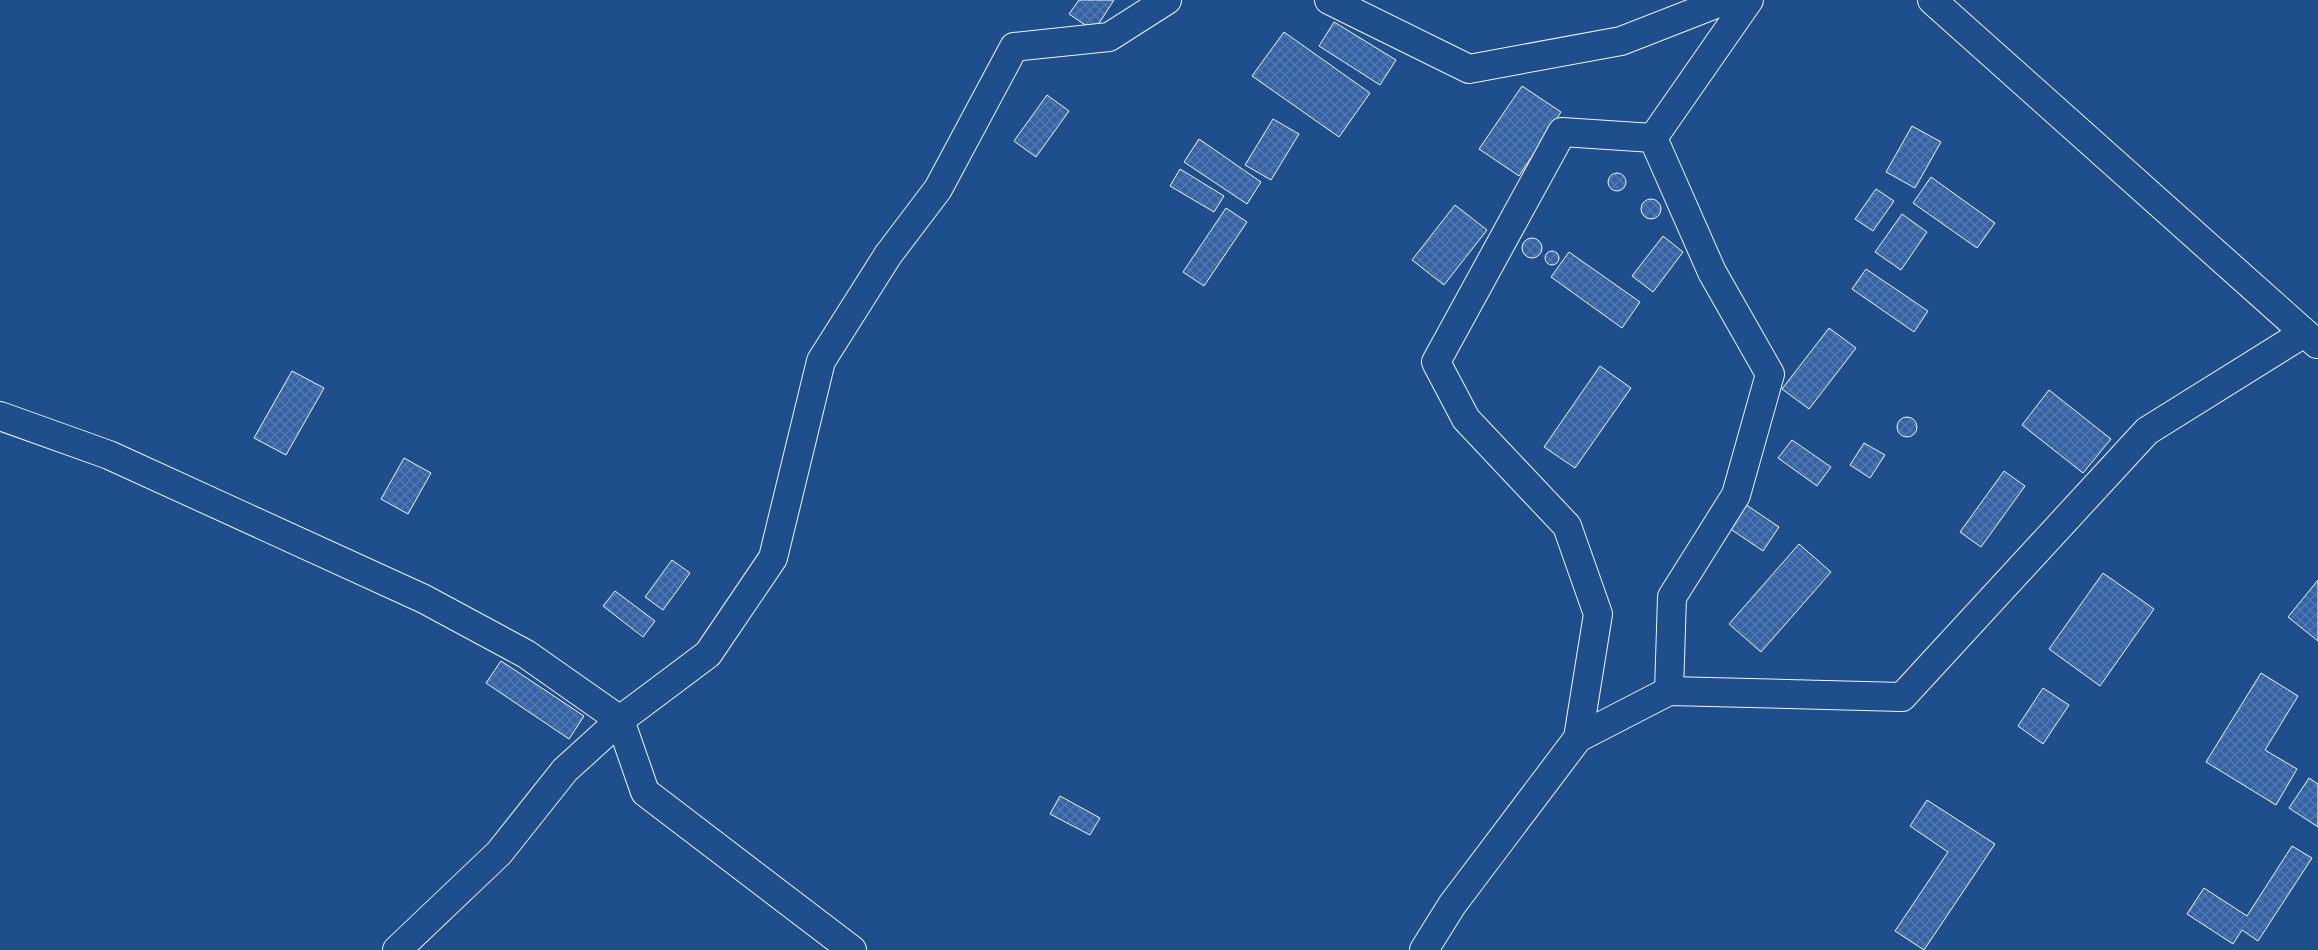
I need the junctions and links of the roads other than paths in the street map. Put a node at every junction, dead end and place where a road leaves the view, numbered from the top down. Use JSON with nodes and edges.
{"nodes":[{"id":1,"x":1167,"y":0,"type":"edge"},
{"id":2,"x":1329,"y":0,"type":"edge"},
{"id":3,"x":1726,"y":0,"type":"edge"},
{"id":4,"x":1749,"y":0,"type":"edge"},
{"id":5,"x":1932,"y":0,"type":"edge"},
{"id":6,"x":1653,"y":138,"type":"junction"},
{"id":7,"x":2311,"y":339,"type":"edge"},
{"id":8,"x":0,"y":416,"type":"edge"},
{"id":9,"x":1669,"y":691,"type":"junction"},
{"id":10,"x":620,"y":720,"type":"junction"},
{"id":11,"x":1578,"y":738,"type":"junction"},
{"id":12,"x":397,"y":950,"type":"edge"},
{"id":13,"x":852,"y":950,"type":"edge"},
{"id":14,"x":1424,"y":950,"type":"edge"}],
"edges":[{"from":1,"to":10,"type":"street"},
{"from":2,"to":3,"type":"street"},
{"from":4,"to":6,"type":"street"},
{"from":5,"to":7,"type":"street"},
{"from":6,"to":9,"type":"street"},
{"from":6,"to":11,"type":"street"},
{"from":7,"to":9,"type":"street"},
{"from":8,"to":10,"type":"street"},
{"from":9,"to":11,"type":"street"},
{"from":10,"to":12,"type":"street"},
{"from":10,"to":13,"type":"street"},
{"from":11,"to":14,"type":"street"}]}
